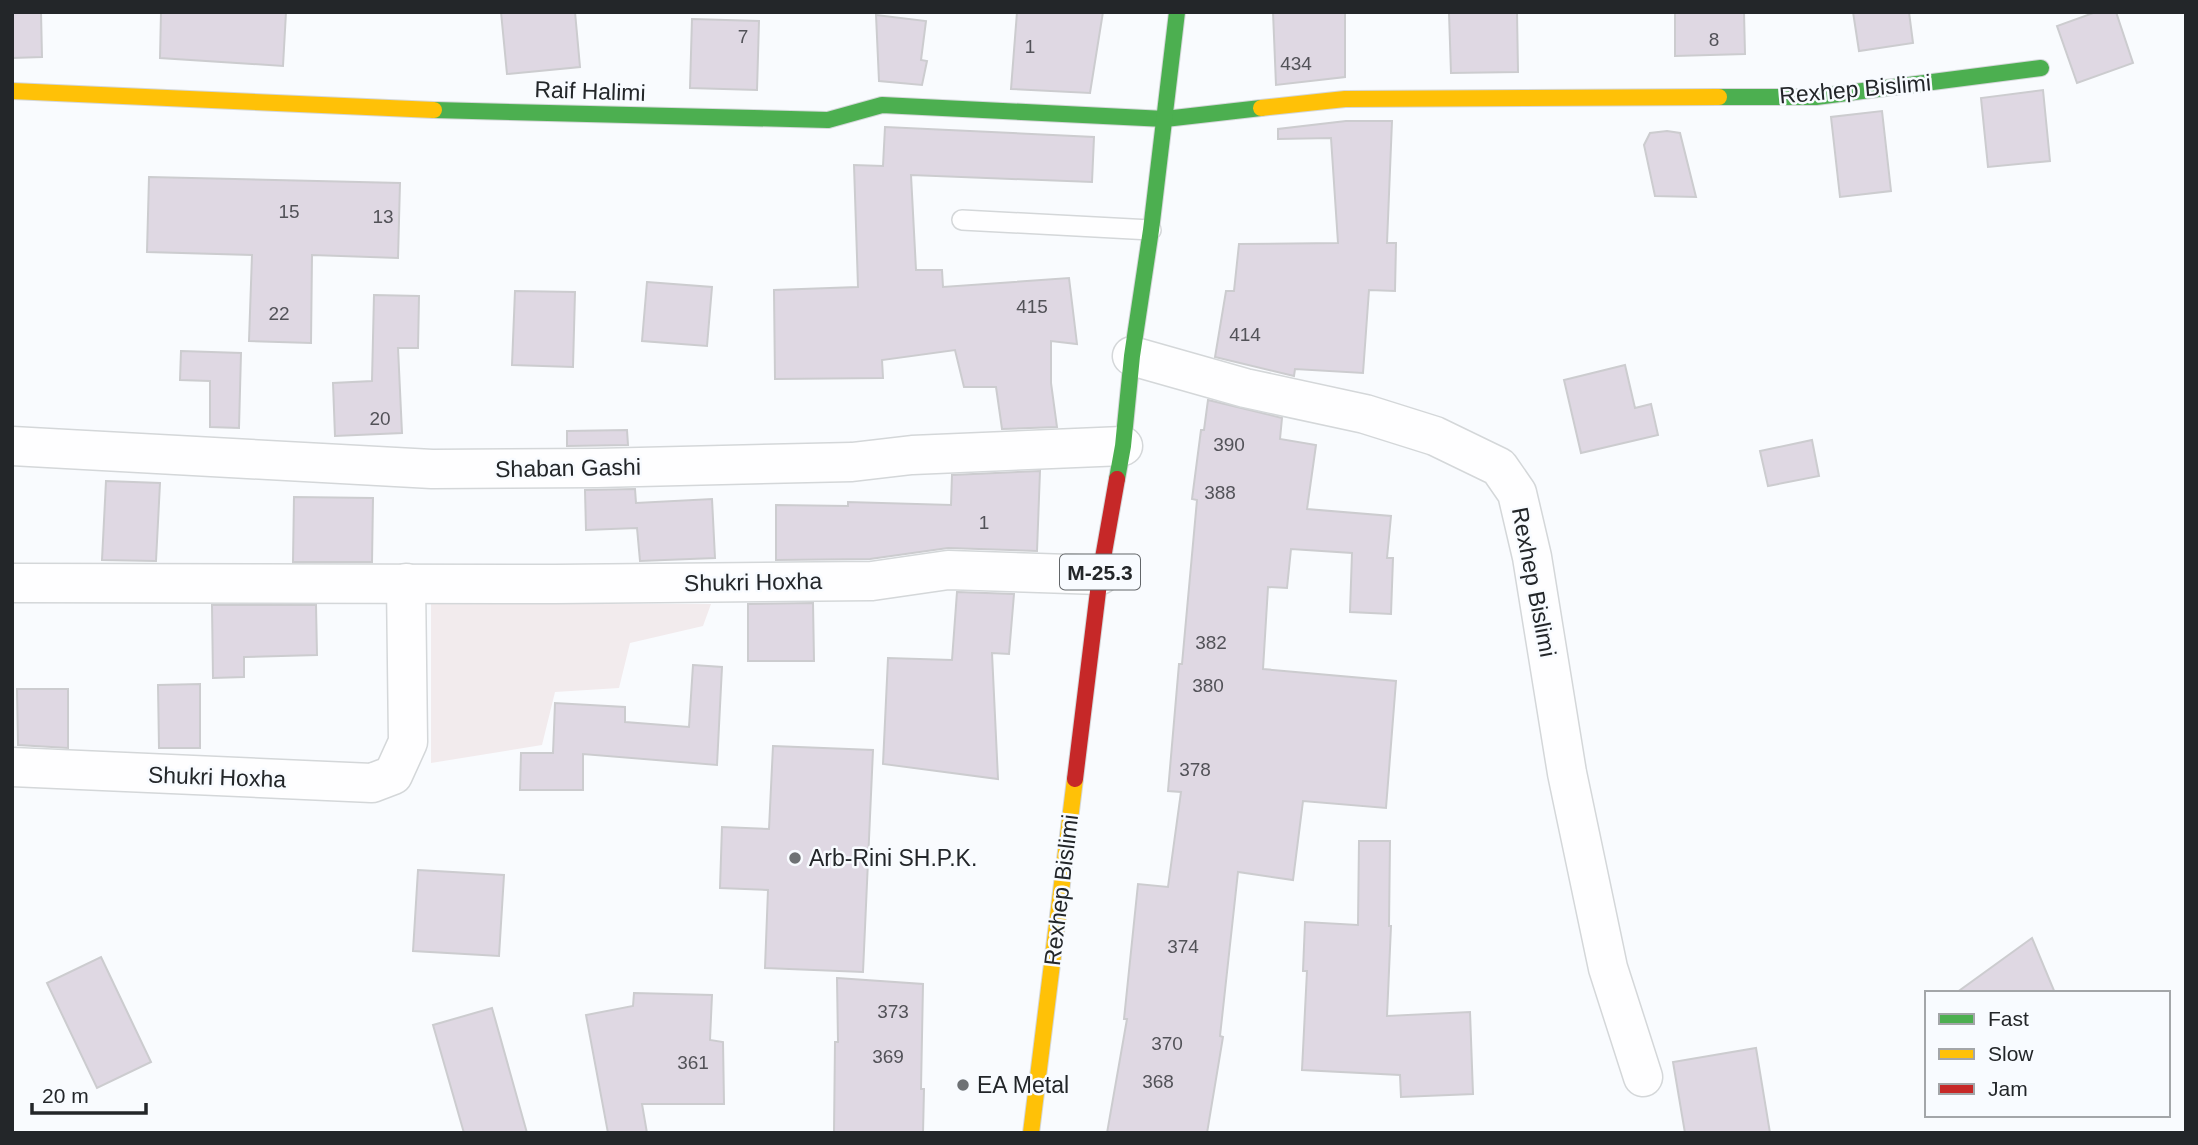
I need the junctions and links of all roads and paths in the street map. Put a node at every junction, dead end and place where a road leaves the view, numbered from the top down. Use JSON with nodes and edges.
{"nodes":[{"id":1,"x":1177,"y":12,"type":"edge"},
{"id":2,"x":2041,"y":68,"type":"dead end"},
{"id":3,"x":12,"y":91,"type":"edge"},
{"id":4,"x":1165,"y":119,"type":"junction"},
{"id":5,"x":962,"y":220,"type":"dead end"},
{"id":6,"x":1151,"y":230,"type":"junction"},
{"id":7,"x":1132,"y":356,"type":"junction"},
{"id":8,"x":12,"y":446,"type":"edge"},
{"id":9,"x":1123,"y":446,"type":"junction"},
{"id":10,"x":1100,"y":575,"type":"junction"},
{"id":11,"x":12,"y":583,"type":"edge"},
{"id":12,"x":406,"y":583,"type":"junction"},
{"id":13,"x":12,"y":767,"type":"edge"},
{"id":14,"x":1643,"y":1077,"type":"dead end"},
{"id":15,"x":1031,"y":1133,"type":"edge"}],
"edges":[{"from":1,"to":4,"type":"street","name":"Rexhep Bislimi","number":"M-25.3"},
{"from":2,"to":4,"type":"street","name":"Rexhep Bislimi"},
{"from":3,"to":4,"type":"street","name":"Raif Halimi"},
{"from":4,"to":6,"type":"street","name":"Rexhep Bislimi","number":"M-25.3"},
{"from":5,"to":6,"type":"lane"},
{"from":6,"to":7,"type":"street","name":"Rexhep Bislimi","number":"M-25.3"},
{"from":7,"to":9,"type":"street","name":"Rexhep Bislimi","number":"M-25.3"},
{"from":7,"to":14,"type":"street","name":"Rexhep Bislimi"},
{"from":8,"to":9,"type":"street","name":"Shaban Gashi"},
{"from":9,"to":10,"type":"street","name":"Rexhep Bislimi","number":"M-25.3"},
{"from":10,"to":12,"type":"street","name":"Shukri Hoxha"},
{"from":10,"to":15,"type":"street","name":"Rexhep Bislimi","number":"M-25.3"},
{"from":11,"to":12,"type":"street","name":"Shukri Hoxha"},
{"from":12,"to":13,"type":"street","name":"Shukri Hoxha"}]}
